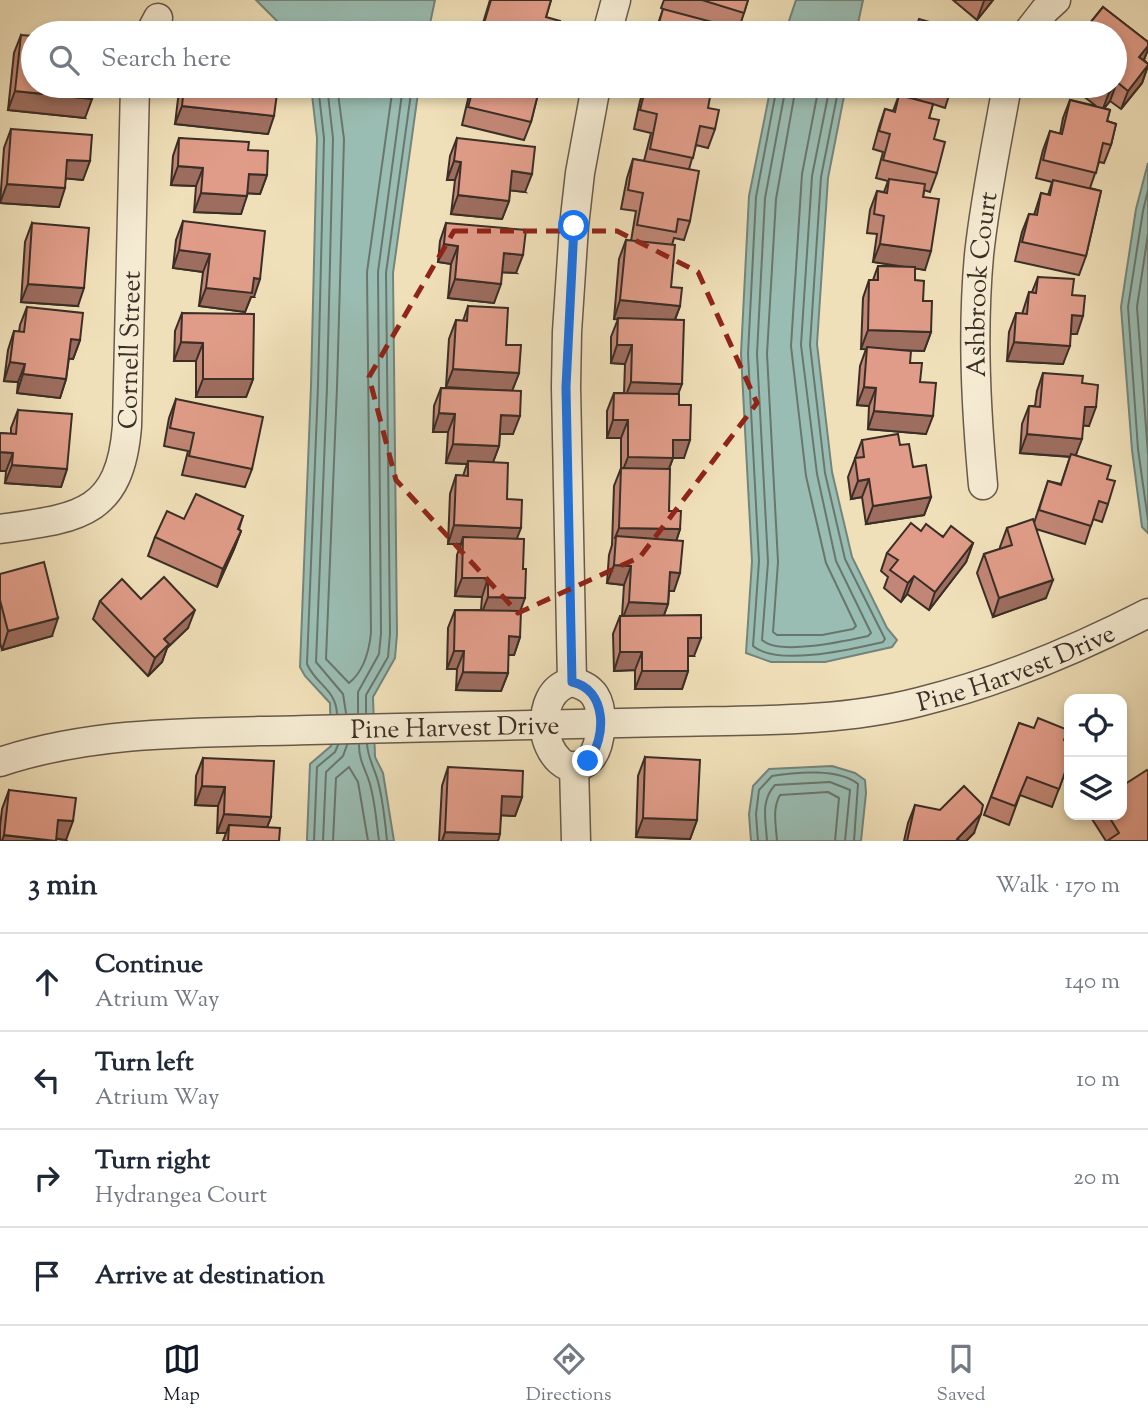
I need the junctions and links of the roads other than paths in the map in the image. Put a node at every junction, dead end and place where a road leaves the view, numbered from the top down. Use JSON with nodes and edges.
{"nodes":[{"id":1,"x":616,"y":0,"type":"edge"},
{"id":2,"x":1056,"y":0,"type":"edge"},
{"id":3,"x":610,"y":21,"type":"edge"},
{"id":4,"x":1036,"y":21,"type":"edge"},
{"id":5,"x":135,"y":98,"type":"edge"},
{"id":6,"x":594,"y":98,"type":"edge"},
{"id":7,"x":1005,"y":98,"type":"edge"},
{"id":8,"x":983,"y":485,"type":"dead end"},
{"id":9,"x":0,"y":529,"type":"edge"},
{"id":10,"x":1148,"y":613,"type":"edge"},
{"id":11,"x":572,"y":682,"type":"junction"},
{"id":12,"x":599,"y":724,"type":"junction"},
{"id":13,"x":545,"y":725,"type":"junction"},
{"id":14,"x":0,"y":762,"type":"edge"},
{"id":15,"x":574,"y":766,"type":"junction"},
{"id":16,"x":576,"y":841,"type":"edge"}],
"edges":[{"from":1,"to":3,"type":"street"},
{"from":2,"to":4,"type":"street"},
{"from":5,"to":9,"type":"street","name":"Cornell Street"},
{"from":6,"to":11,"type":"street"},
{"from":7,"to":8,"type":"street","name":"Ashbrook Court"},
{"from":10,"to":12,"type":"street","name":"Pine Harvest Drive"},
{"from":11,"to":12,"type":"street"},
{"from":11,"to":13,"type":"street"},
{"from":12,"to":13,"type":"street","name":"Pine Harvest Drive"},
{"from":12,"to":15,"type":"street"},
{"from":13,"to":14,"type":"street","name":"Pine Harvest Drive"},
{"from":13,"to":15,"type":"street"},
{"from":15,"to":16,"type":"street"}]}
